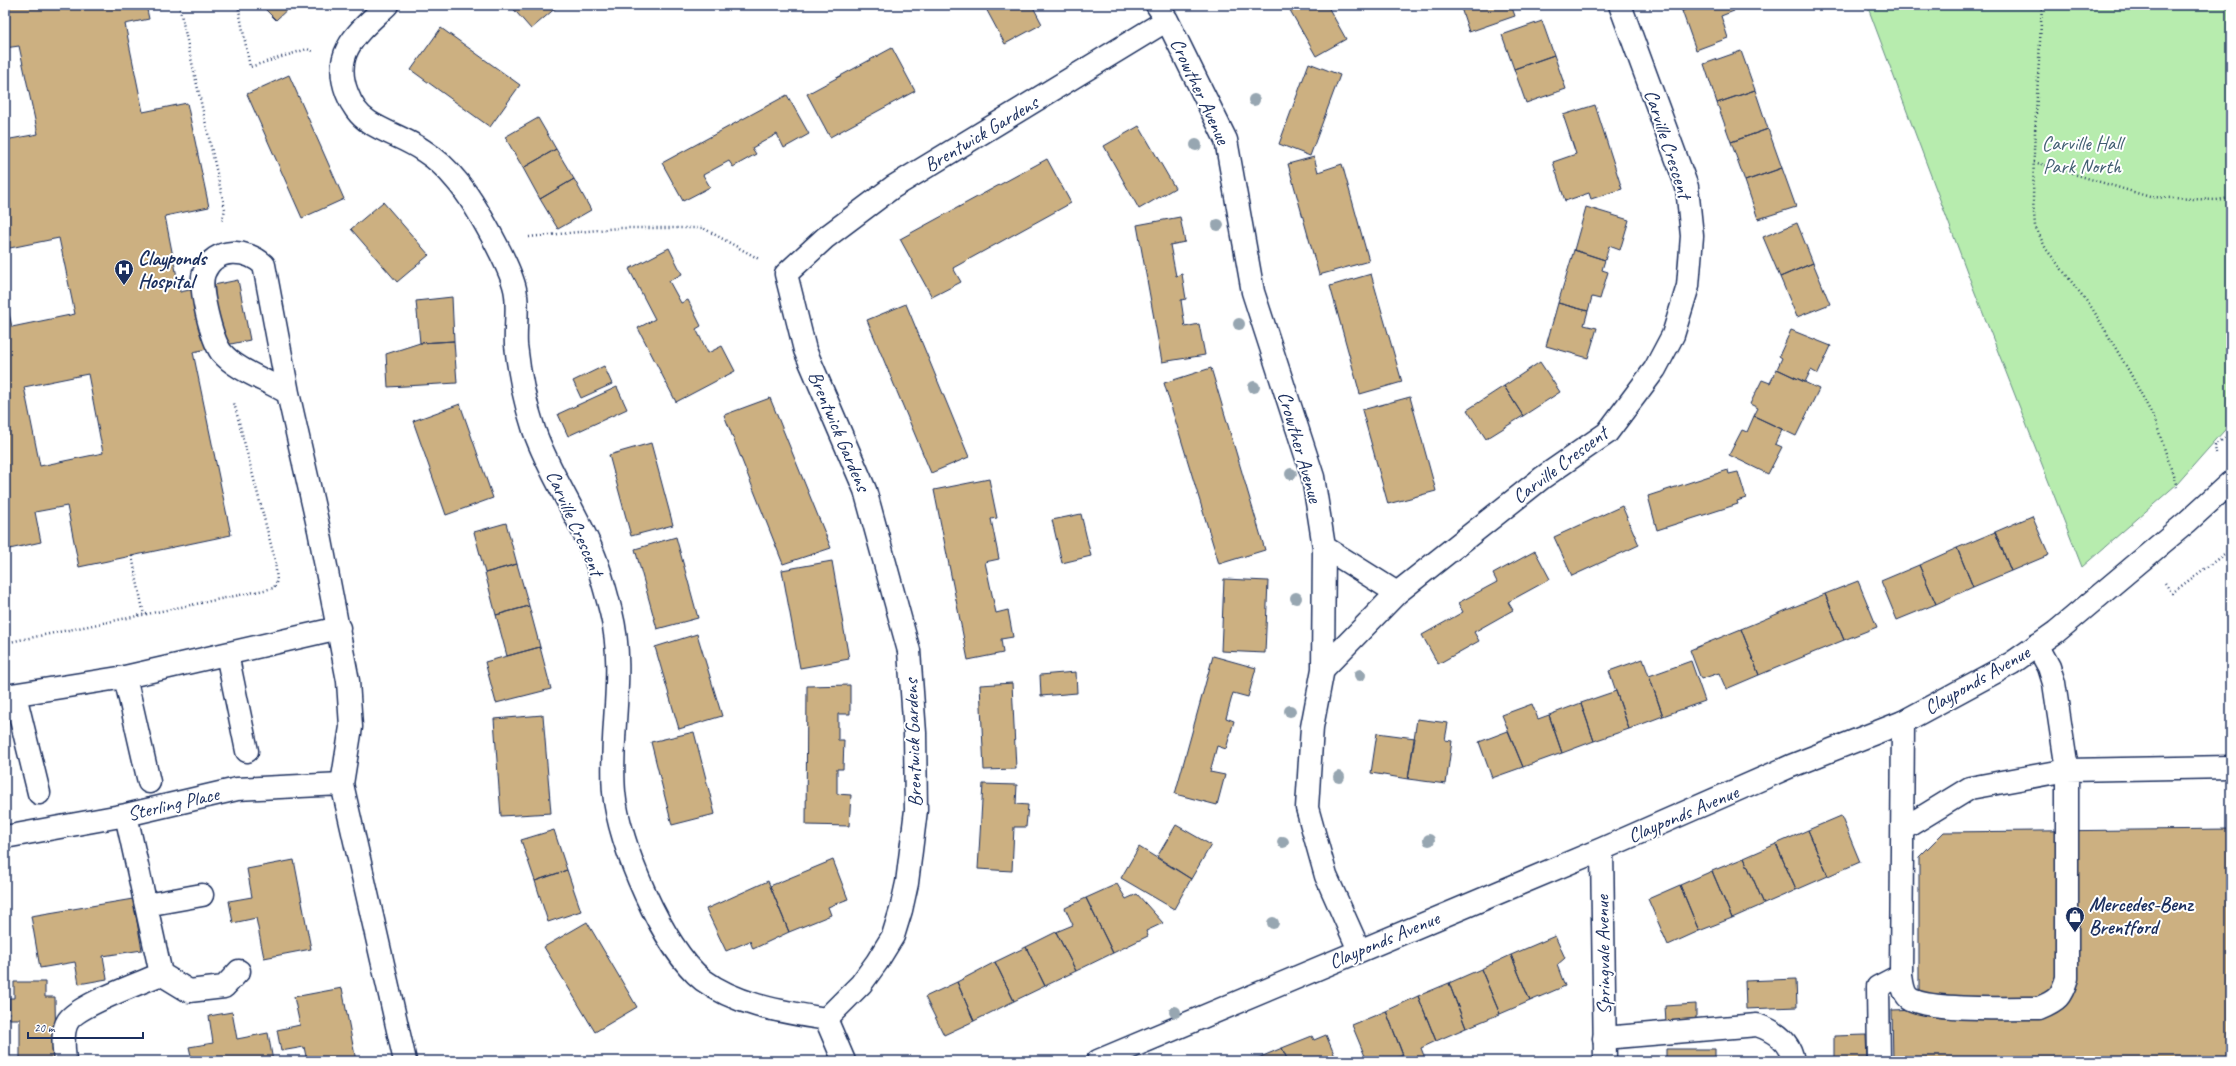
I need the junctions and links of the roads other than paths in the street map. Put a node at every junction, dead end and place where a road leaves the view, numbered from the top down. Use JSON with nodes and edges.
{"nodes":[{"id":1,"x":387,"y":5,"type":"edge"},
{"id":2,"x":1620,"y":5,"type":"edge"},
{"id":3,"x":1162,"y":12,"type":"edge"},
{"id":4,"x":288,"y":393,"type":"junction"},
{"id":5,"x":2228,"y":488,"type":"edge"},
{"id":6,"x":1324,"y":547,"type":"junction"},
{"id":7,"x":1397,"y":593,"type":"junction"},
{"id":8,"x":338,"y":628,"type":"junction"},
{"id":9,"x":2037,"y":645,"type":"junction"},
{"id":10,"x":227,"y":654,"type":"junction"},
{"id":11,"x":1323,"y":669,"type":"junction"},
{"id":12,"x":125,"y":677,"type":"junction"},
{"id":13,"x":10,"y":695,"type":"edge"},
{"id":14,"x":1902,"y":722,"type":"junction"},
{"id":15,"x":246,"y":751,"type":"dead end"},
{"id":16,"x":2231,"y":767,"type":"edge"},
{"id":17,"x":2067,"y":770,"type":"junction"},
{"id":18,"x":150,"y":782,"type":"dead end"},
{"id":19,"x":342,"y":784,"type":"junction"},
{"id":20,"x":39,"y":793,"type":"dead end"},
{"id":21,"x":126,"y":815,"type":"junction"},
{"id":22,"x":1902,"y":829,"type":"junction"},
{"id":23,"x":5,"y":837,"type":"edge"},
{"id":24,"x":1602,"y":849,"type":"junction"},
{"id":25,"x":202,"y":895,"type":"dead end"},
{"id":26,"x":146,"y":905,"type":"junction"},
{"id":27,"x":1359,"y":950,"type":"junction"},
{"id":28,"x":239,"y":971,"type":"dead end"},
{"id":29,"x":161,"y":974,"type":"junction"},
{"id":30,"x":1901,"y":975,"type":"junction"},
{"id":31,"x":826,"y":1019,"type":"junction"},
{"id":32,"x":1604,"y":1038,"type":"junction"},
{"id":33,"x":65,"y":1061,"type":"edge"},
{"id":34,"x":405,"y":1061,"type":"edge"},
{"id":35,"x":844,"y":1061,"type":"edge"},
{"id":36,"x":1098,"y":1061,"type":"edge"},
{"id":37,"x":1605,"y":1061,"type":"edge"},
{"id":38,"x":1793,"y":1061,"type":"edge"},
{"id":39,"x":1879,"y":1061,"type":"edge"}],
"edges":[{"from":1,"to":31,"type":"street","name":"Carville Crescent"},
{"from":2,"to":7,"type":"street","name":"Carville Crescent"},
{"from":3,"to":6,"type":"street","name":"Crowther Avenue"},
{"from":3,"to":31,"type":"street","name":"Brentwick Gardens"},
{"from":4,"to":4,"type":"street"},
{"from":4,"to":8,"type":"street"},
{"from":5,"to":9,"type":"street","name":"Clayponds Avenue"},
{"from":6,"to":7,"type":"street"},
{"from":6,"to":11,"type":"street","name":"Crowther Avenue"},
{"from":7,"to":11,"type":"street","name":"Carville Crescent"},
{"from":8,"to":10,"type":"street"},
{"from":8,"to":19,"type":"street"},
{"from":9,"to":14,"type":"street","name":"Clayponds Avenue"},
{"from":9,"to":17,"type":"street"},
{"from":10,"to":12,"type":"street"},
{"from":10,"to":15,"type":"street"},
{"from":11,"to":27,"type":"street","name":"Crowther Avenue"},
{"from":12,"to":13,"type":"street"},
{"from":12,"to":18,"type":"street"},
{"from":13,"to":20,"type":"street"},
{"from":14,"to":22,"type":"street"},
{"from":14,"to":24,"type":"street","name":"Clayponds Avenue"},
{"from":16,"to":17,"type":"street"},
{"from":17,"to":22,"type":"street"},
{"from":17,"to":30,"type":"street"},
{"from":19,"to":21,"type":"street","name":"Sterling Place"},
{"from":19,"to":34,"type":"street"},
{"from":21,"to":23,"type":"street","name":"Sterling Place"},
{"from":21,"to":26,"type":"street"},
{"from":22,"to":30,"type":"street"},
{"from":24,"to":27,"type":"street","name":"Clayponds Avenue"},
{"from":24,"to":32,"type":"street","name":"Springvale Avenue"},
{"from":25,"to":26,"type":"street"},
{"from":26,"to":29,"type":"street"},
{"from":27,"to":36,"type":"street","name":"Clayponds Avenue"},
{"from":28,"to":29,"type":"street"},
{"from":29,"to":33,"type":"street"},
{"from":30,"to":39,"type":"street"},
{"from":31,"to":35,"type":"street"},
{"from":32,"to":37,"type":"street","name":"Springvale Avenue"},
{"from":32,"to":38,"type":"street"}]}
